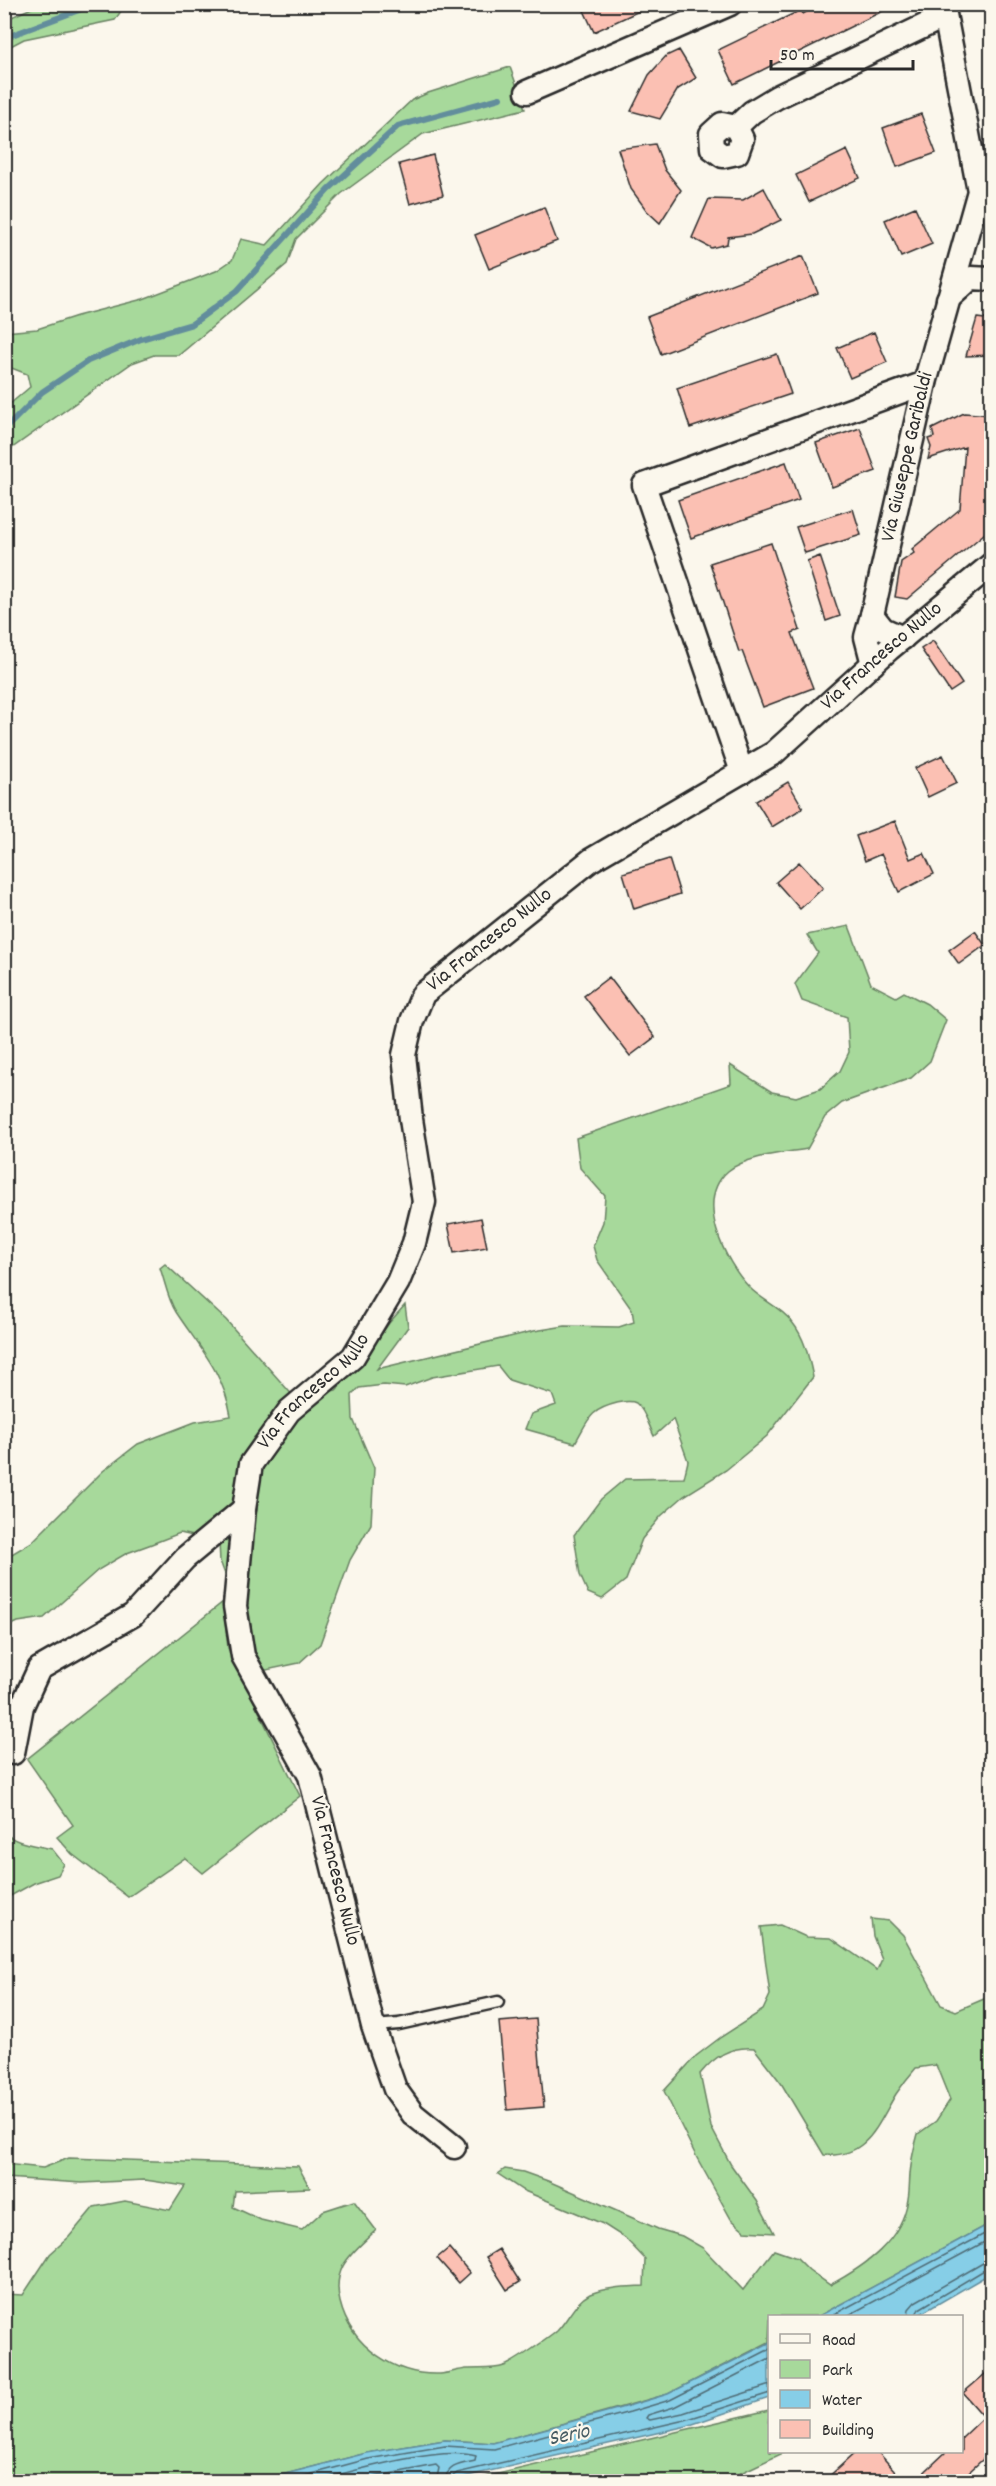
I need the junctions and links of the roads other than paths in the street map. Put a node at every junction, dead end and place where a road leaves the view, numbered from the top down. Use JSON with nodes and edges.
{"nodes":[{"id":1,"x":730,"y":4,"type":"edge"},
{"id":2,"x":944,"y":10,"type":"edge"},
{"id":3,"x":527,"y":92,"type":"dead end"},
{"id":4,"x":736,"y":127,"type":"dead end"},
{"id":5,"x":985,"y":195,"type":"edge"},
{"id":6,"x":992,"y":279,"type":"edge"},
{"id":7,"x":947,"y":300,"type":"junction"},
{"id":8,"x":925,"y":383,"type":"junction"},
{"id":9,"x":992,"y":564,"type":"edge"},
{"id":10,"x":872,"y":615,"type":"junction"},
{"id":11,"x":903,"y":638,"type":"junction"},
{"id":12,"x":873,"y":664,"type":"junction"},
{"id":13,"x":742,"y":772,"type":"junction"},
{"id":14,"x":243,"y":1509,"type":"junction"},
{"id":15,"x":13,"y":1753,"type":"dead end"},
{"id":16,"x":498,"y":2002,"type":"dead end"},
{"id":17,"x":373,"y":2026,"type":"junction"},
{"id":18,"x":454,"y":2147,"type":"dead end"}],
"edges":[{"from":1,"to":3,"type":"street"},
{"from":2,"to":4,"type":"street"},
{"from":2,"to":5,"type":"street","name":"Via Giuseppe Garibaldi"},
{"from":5,"to":7,"type":"street","name":"Via Giuseppe Garibaldi"},
{"from":6,"to":7,"type":"street"},
{"from":7,"to":8,"type":"street","name":"Via Giuseppe Garibaldi"},
{"from":8,"to":10,"type":"street","name":"Via Giuseppe Garibaldi"},
{"from":8,"to":13,"type":"street"},
{"from":9,"to":11,"type":"street","name":"Via Francesco Nullo"},
{"from":10,"to":11,"type":"street"},
{"from":10,"to":12,"type":"street","name":"Via Giuseppe Garibaldi"},
{"from":11,"to":12,"type":"street","name":"Via Francesco Nullo"},
{"from":12,"to":13,"type":"street","name":"Via Francesco Nullo"},
{"from":13,"to":14,"type":"street","name":"Via Francesco Nullo"},
{"from":14,"to":15,"type":"street"},
{"from":14,"to":17,"type":"street","name":"Via Francesco Nullo"},
{"from":16,"to":17,"type":"lane"},
{"from":17,"to":18,"type":"street","name":"Via Francesco Nullo"}]}
